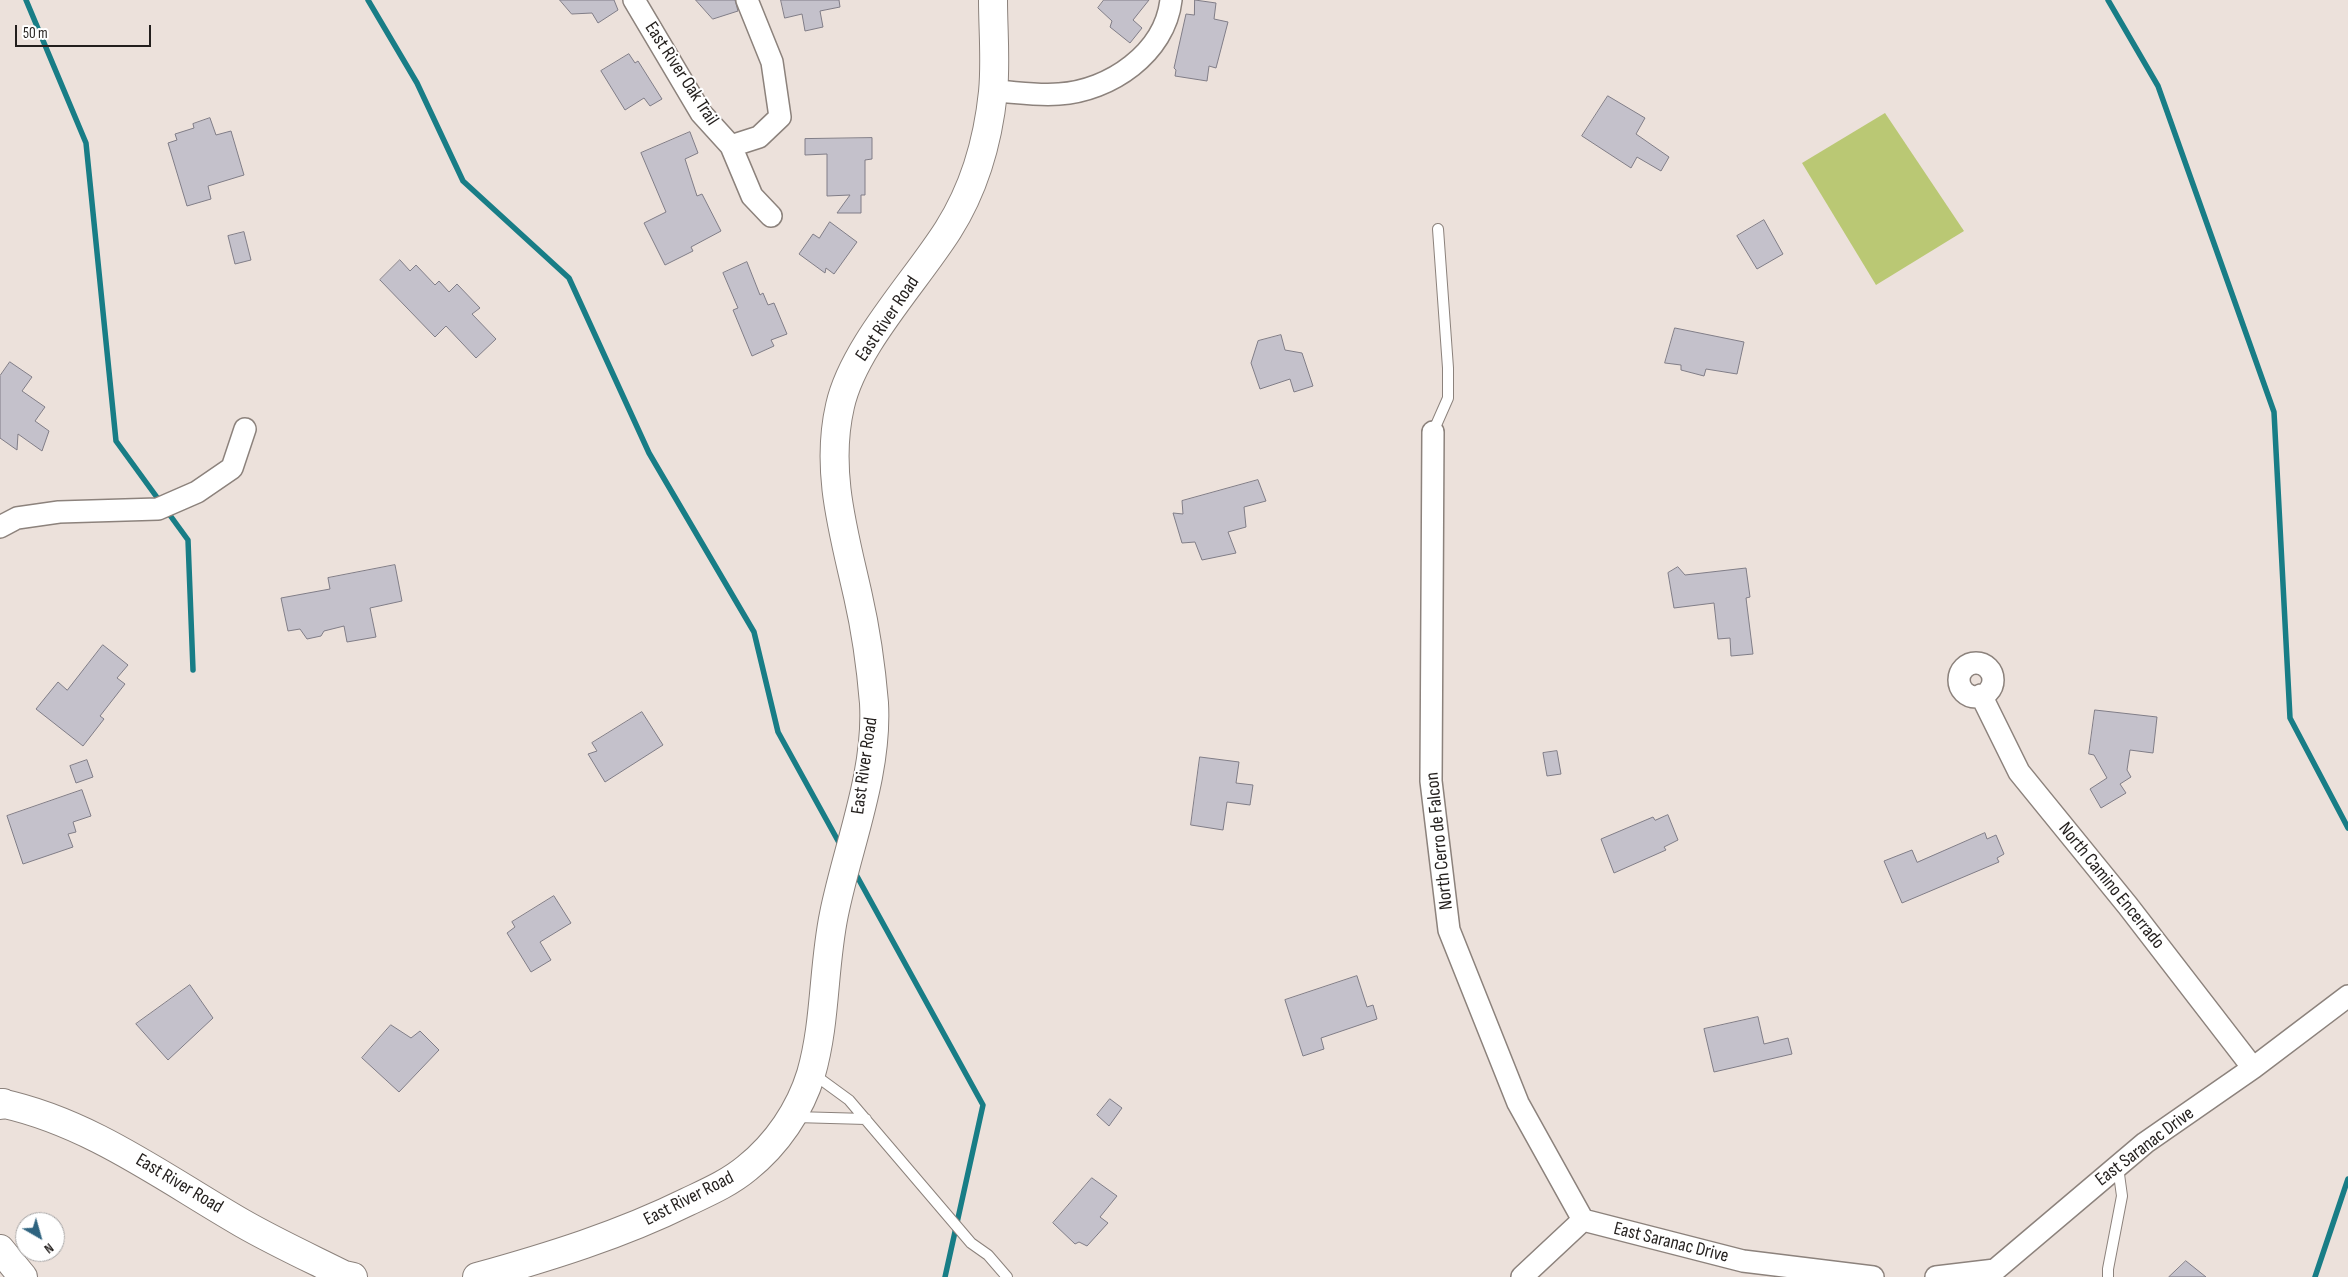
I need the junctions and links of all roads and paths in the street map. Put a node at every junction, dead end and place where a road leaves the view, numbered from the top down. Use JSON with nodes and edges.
{"nodes":[{"id":1,"x":634,"y":0,"type":"edge"},
{"id":2,"x":747,"y":0,"type":"edge"},
{"id":3,"x":993,"y":0,"type":"edge"},
{"id":4,"x":1171,"y":0,"type":"edge"},
{"id":5,"x":994,"y":91,"type":"junction"},
{"id":6,"x":730,"y":146,"type":"junction"},
{"id":7,"x":771,"y":216,"type":"dead end"},
{"id":8,"x":1438,"y":229,"type":"dead end"},
{"id":9,"x":246,"y":429,"type":"dead end"},
{"id":10,"x":1433,"y":432,"type":"joint"},
{"id":11,"x":0,"y":526,"type":"edge"},
{"id":12,"x":1981,"y":696,"type":"dead end"},
{"id":13,"x":2348,"y":996,"type":"edge"},
{"id":14,"x":2254,"y":1068,"type":"junction"},
{"id":15,"x":811,"y":1073,"type":"junction"},
{"id":16,"x":1,"y":1104,"type":"edge"},
{"id":17,"x":792,"y":1117,"type":"junction"},
{"id":18,"x":866,"y":1120,"type":"junction"},
{"id":19,"x":2117,"y":1166,"type":"junction"},
{"id":20,"x":1583,"y":1220,"type":"junction"},
{"id":21,"x":0,"y":1249,"type":"edge"},
{"id":22,"x":23,"y":1277,"type":"edge"},
{"id":23,"x":353,"y":1277,"type":"edge"},
{"id":24,"x":477,"y":1277,"type":"edge"},
{"id":25,"x":1007,"y":1277,"type":"edge"},
{"id":26,"x":1522,"y":1277,"type":"edge"},
{"id":27,"x":1873,"y":1277,"type":"edge"},
{"id":28,"x":1936,"y":1277,"type":"edge"},
{"id":29,"x":2108,"y":1277,"type":"edge"}],
"edges":[{"from":1,"to":6,"type":"street","name":"East River Oak Trail"},
{"from":2,"to":6,"type":"street"},
{"from":3,"to":5,"type":"street","name":"East River Road"},
{"from":4,"to":5,"type":"street"},
{"from":5,"to":15,"type":"street","name":"East River Road"},
{"from":6,"to":7,"type":"street","name":"East River Oak Trail"},
{"from":8,"to":10,"type":"lane"},
{"from":9,"to":11,"type":"street"},
{"from":10,"to":20,"type":"street","name":"North Cerro de Falcon"},
{"from":12,"to":14,"type":"street","name":"North Camino Encerrado"},
{"from":13,"to":14,"type":"street","name":"East Saranac Drive"},
{"from":14,"to":19,"type":"street","name":"East Saranac Drive"},
{"from":15,"to":17,"type":"street","name":"East River Road"},
{"from":15,"to":18,"type":"lane"},
{"from":16,"to":23,"type":"street","name":"East River Road"},
{"from":17,"to":18,"type":"lane"},
{"from":17,"to":24,"type":"street","name":"East River Road"},
{"from":18,"to":25,"type":"lane"},
{"from":19,"to":28,"type":"street","name":"East Saranac Drive"},
{"from":19,"to":29,"type":"lane"},
{"from":20,"to":26,"type":"street"},
{"from":20,"to":27,"type":"street","name":"East Saranac Drive"},
{"from":21,"to":22,"type":"street"}]}
